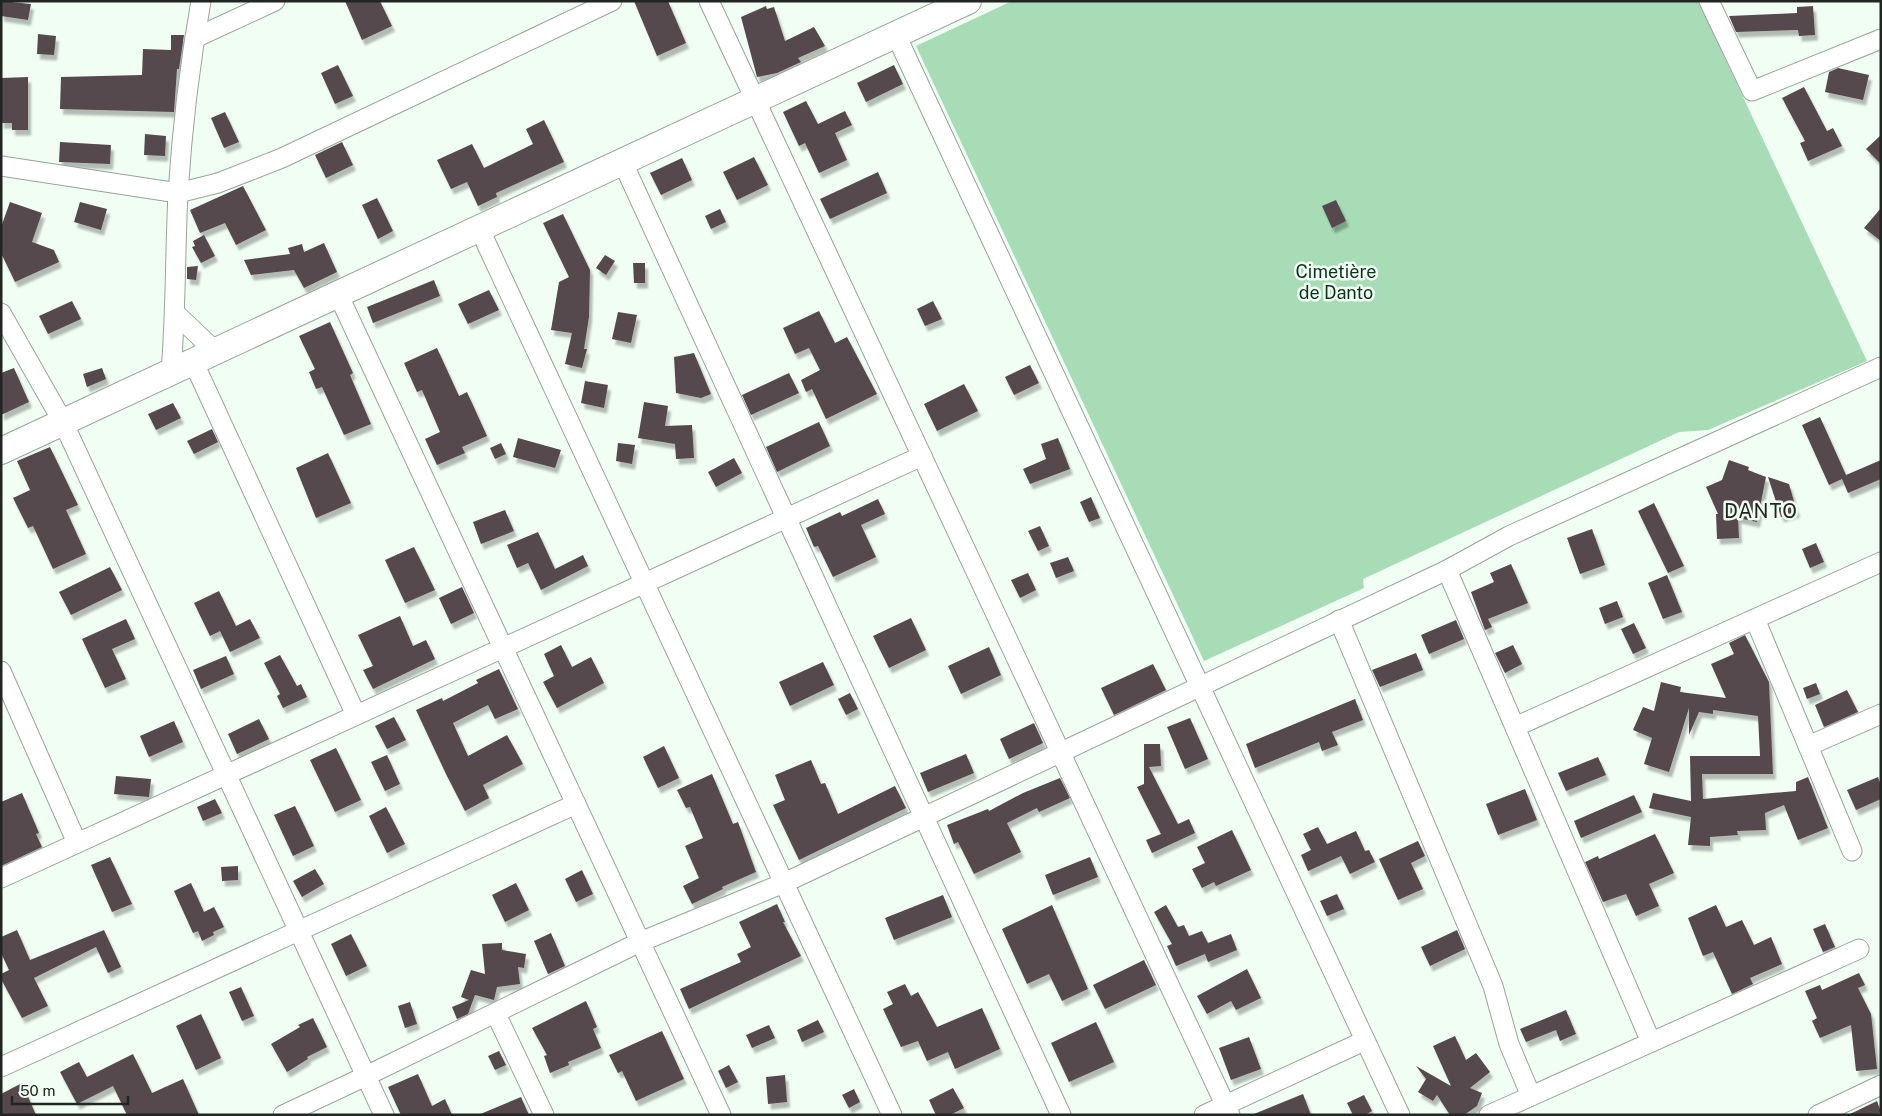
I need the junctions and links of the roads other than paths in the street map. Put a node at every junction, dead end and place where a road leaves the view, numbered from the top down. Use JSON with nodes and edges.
{"nodes":[{"id":1,"x":201,"y":1,"type":"edge"},
{"id":2,"x":275,"y":1,"type":"edge"},
{"id":3,"x":612,"y":1,"type":"edge"},
{"id":4,"x":709,"y":1,"type":"edge"},
{"id":5,"x":968,"y":1,"type":"edge"},
{"id":6,"x":1709,"y":1,"type":"edge"},
{"id":7,"x":896,"y":35,"type":"junction"},
{"id":8,"x":195,"y":38,"type":"junction"},
{"id":9,"x":1881,"y":39,"type":"edge"},
{"id":10,"x":756,"y":101,"type":"junction"},
{"id":11,"x":623,"y":163,"type":"junction"},
{"id":12,"x":1,"y":166,"type":"edge"},
{"id":13,"x":178,"y":193,"type":"junction"},
{"id":14,"x":480,"y":230,"type":"junction"},
{"id":15,"x":338,"y":294,"type":"junction"},
{"id":16,"x":1,"y":313,"type":"edge"},
{"id":17,"x":176,"y":314,"type":"junction"},
{"id":18,"x":193,"y":361,"type":"junction"},
{"id":19,"x":1881,"y":367,"type":"edge"},
{"id":20,"x":63,"y":422,"type":"junction"},
{"id":21,"x":1,"y":451,"type":"edge"},
{"id":22,"x":922,"y":456,"type":"junction"},
{"id":23,"x":787,"y":518,"type":"junction"},
{"id":24,"x":1881,"y":562,"type":"edge"},
{"id":25,"x":1447,"y":570,"type":"junction"},
{"id":26,"x":645,"y":584,"type":"junction"},
{"id":27,"x":1755,"y":619,"type":"junction"},
{"id":28,"x":1339,"y":620,"type":"junction"},
{"id":29,"x":503,"y":648,"type":"junction"},
{"id":30,"x":1,"y":671,"type":"edge"},
{"id":31,"x":1200,"y":686,"type":"junction"},
{"id":32,"x":1881,"y":714,"type":"edge"},
{"id":33,"x":356,"y":716,"type":"junction"},
{"id":34,"x":1515,"y":727,"type":"junction"},
{"id":35,"x":1808,"y":746,"type":"junction"},
{"id":36,"x":1060,"y":752,"type":"junction"},
{"id":37,"x":227,"y":775,"type":"junction"},
{"id":38,"x":576,"y":804,"type":"junction"},
{"id":39,"x":924,"y":816,"type":"junction"},
{"id":40,"x":77,"y":843,"type":"junction"},
{"id":41,"x":1852,"y":851,"type":"dead end"},
{"id":42,"x":1,"y":878,"type":"edge"},
{"id":43,"x":784,"y":883,"type":"junction"},
{"id":44,"x":299,"y":931,"type":"junction"},
{"id":45,"x":640,"y":942,"type":"junction"},
{"id":46,"x":1859,"y":949,"type":"dead end"},
{"id":47,"x":496,"y":1014,"type":"junction"},
{"id":48,"x":1364,"y":1041,"type":"junction"},
{"id":49,"x":1651,"y":1042,"type":"junction"},
{"id":50,"x":1,"y":1067,"type":"edge"},
{"id":51,"x":366,"y":1076,"type":"junction"},
{"id":52,"x":1881,"y":1085,"type":"edge"},
{"id":53,"x":1531,"y":1096,"type":"junction"},
{"id":54,"x":1227,"y":1110,"type":"edge"},
{"id":55,"x":283,"y":1115,"type":"edge"},
{"id":56,"x":384,"y":1115,"type":"edge"},
{"id":57,"x":544,"y":1115,"type":"edge"},
{"id":58,"x":721,"y":1115,"type":"edge"},
{"id":59,"x":892,"y":1115,"type":"edge"},
{"id":60,"x":1061,"y":1115,"type":"edge"},
{"id":61,"x":1204,"y":1115,"type":"edge"},
{"id":62,"x":1400,"y":1115,"type":"edge"},
{"id":63,"x":1489,"y":1115,"type":"edge"},
{"id":64,"x":1818,"y":1115,"type":"edge"}],
"edges":[{"from":1,"to":8,"type":"street"},
{"from":2,"to":8,"type":"street"},
{"from":3,"to":13,"type":"street"},
{"from":4,"to":10,"type":"street"},
{"from":5,"to":7,"type":"street"},
{"from":6,"to":9,"type":"street"},
{"from":7,"to":10,"type":"street"},
{"from":7,"to":31,"type":"street"},
{"from":8,"to":13,"type":"street"},
{"from":10,"to":11,"type":"street"},
{"from":10,"to":22,"type":"street"},
{"from":11,"to":14,"type":"street"},
{"from":11,"to":23,"type":"street"},
{"from":12,"to":13,"type":"street"},
{"from":13,"to":17,"type":"street"},
{"from":14,"to":15,"type":"street"},
{"from":14,"to":26,"type":"street"},
{"from":15,"to":18,"type":"street"},
{"from":15,"to":29,"type":"street"},
{"from":16,"to":20,"type":"street"},
{"from":17,"to":18,"type":"street"},
{"from":17,"to":18,"type":"street"},
{"from":18,"to":20,"type":"street"},
{"from":18,"to":33,"type":"street"},
{"from":19,"to":25,"type":"street"},
{"from":20,"to":21,"type":"street"},
{"from":20,"to":37,"type":"street"},
{"from":22,"to":23,"type":"street"},
{"from":22,"to":36,"type":"street"},
{"from":23,"to":26,"type":"street"},
{"from":23,"to":39,"type":"street"},
{"from":24,"to":27,"type":"street"},
{"from":25,"to":28,"type":"street"},
{"from":25,"to":34,"type":"street"},
{"from":26,"to":29,"type":"street"},
{"from":26,"to":43,"type":"street"},
{"from":27,"to":34,"type":"street"},
{"from":27,"to":35,"type":"street"},
{"from":28,"to":31,"type":"street"},
{"from":28,"to":53,"type":"street"},
{"from":29,"to":33,"type":"street"},
{"from":29,"to":38,"type":"street"},
{"from":30,"to":40,"type":"street"},
{"from":31,"to":36,"type":"street"},
{"from":31,"to":48,"type":"street"},
{"from":32,"to":35,"type":"street"},
{"from":33,"to":37,"type":"street"},
{"from":34,"to":49,"type":"street"},
{"from":35,"to":41,"type":"street"},
{"from":36,"to":39,"type":"street"},
{"from":36,"to":54,"type":"street"},
{"from":37,"to":40,"type":"street"},
{"from":37,"to":44,"type":"street"},
{"from":38,"to":44,"type":"street"},
{"from":38,"to":45,"type":"street"},
{"from":39,"to":43,"type":"street"},
{"from":39,"to":60,"type":"street"},
{"from":40,"to":42,"type":"street"},
{"from":43,"to":45,"type":"street"},
{"from":43,"to":59,"type":"street"},
{"from":44,"to":50,"type":"street"},
{"from":44,"to":51,"type":"street"},
{"from":45,"to":47,"type":"street"},
{"from":45,"to":58,"type":"street"},
{"from":46,"to":49,"type":"street"},
{"from":47,"to":51,"type":"street"},
{"from":47,"to":57,"type":"street"},
{"from":48,"to":54,"type":"street"},
{"from":48,"to":62,"type":"street"},
{"from":49,"to":53,"type":"street"},
{"from":51,"to":55,"type":"street"},
{"from":51,"to":56,"type":"street"},
{"from":52,"to":64,"type":"street"},
{"from":53,"to":63,"type":"street"},
{"from":54,"to":61,"type":"street"}]}
